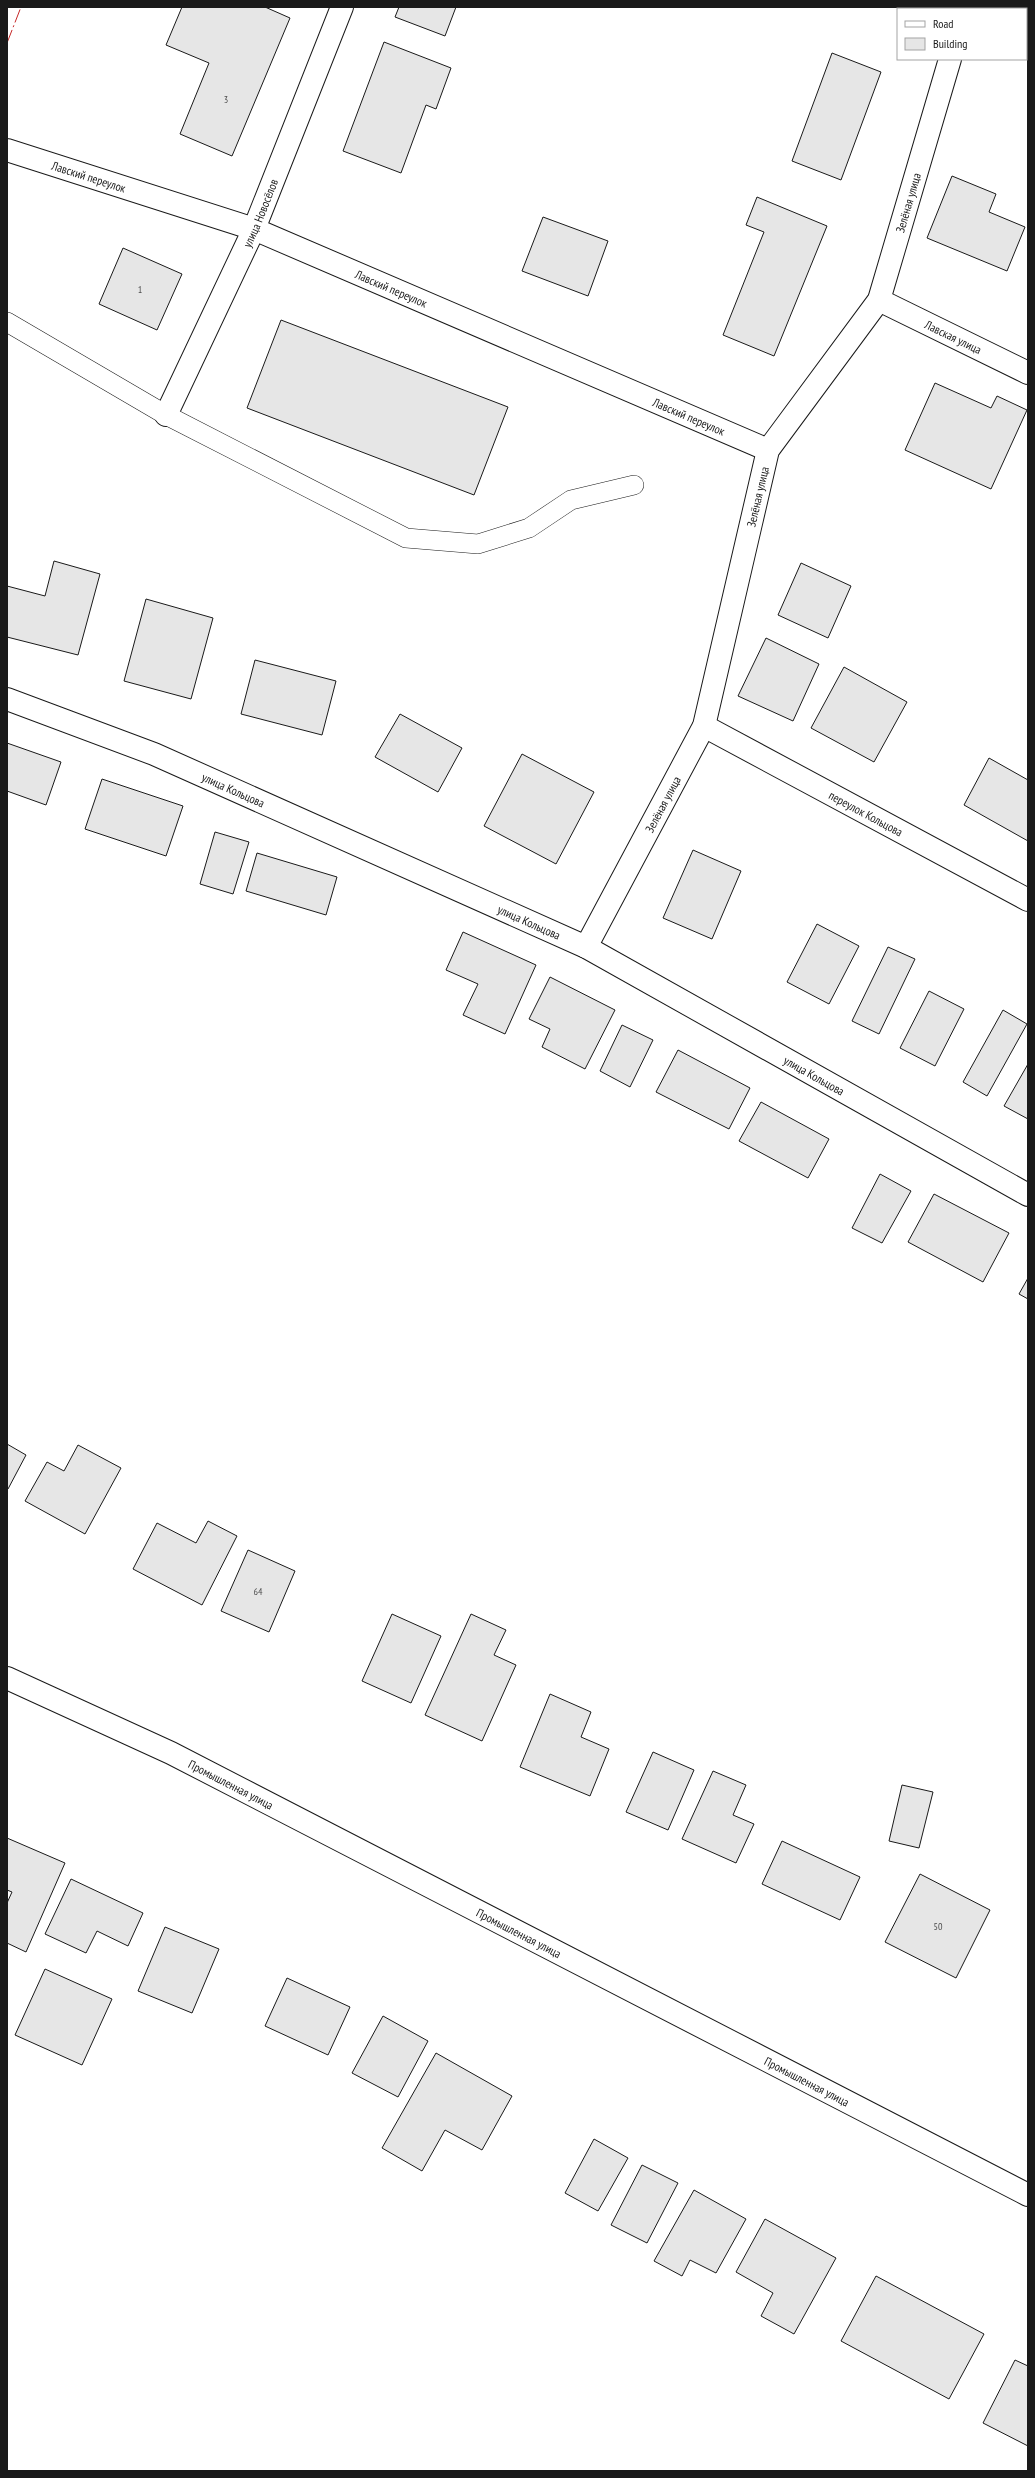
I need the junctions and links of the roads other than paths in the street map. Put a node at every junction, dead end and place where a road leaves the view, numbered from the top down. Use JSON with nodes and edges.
{"nodes":[{"id":1,"x":342,"y":7,"type":"edge"},
{"id":2,"x":950,"y":60,"type":"edge"},
{"id":3,"x":7,"y":150,"type":"edge"},
{"id":4,"x":254,"y":229,"type":"junction"},
{"id":5,"x":879,"y":300,"type":"junction"},
{"id":6,"x":7,"y":322,"type":"edge"},
{"id":7,"x":1028,"y":373,"type":"edge"},
{"id":8,"x":166,"y":414,"type":"junction"},
{"id":9,"x":768,"y":450,"type":"junction"},
{"id":10,"x":634,"y":485,"type":"dead end"},
{"id":11,"x":7,"y":699,"type":"edge"},
{"id":12,"x":704,"y":726,"type":"junction"},
{"id":13,"x":1028,"y":900,"type":"edge"},
{"id":14,"x":586,"y":947,"type":"junction"},
{"id":15,"x":1028,"y":1195,"type":"edge"},
{"id":16,"x":7,"y":1678,"type":"edge"},
{"id":17,"x":1028,"y":2195,"type":"edge"}],
"edges":[{"from":1,"to":4,"type":"street","name":"улица Новосёлов"},
{"from":2,"to":5,"type":"street","name":"Зелёная улица"},
{"from":3,"to":4,"type":"street","name":"Лавский переулок"},
{"from":4,"to":8,"type":"street","name":"улица Новосёлов"},
{"from":4,"to":9,"type":"street","name":"Лавский переулок"},
{"from":5,"to":7,"type":"street","name":"Лавская улица"},
{"from":5,"to":9,"type":"street","name":"Зелёная улица"},
{"from":6,"to":8,"type":"lane"},
{"from":8,"to":10,"type":"lane"},
{"from":9,"to":12,"type":"street","name":"Зелёная улица"},
{"from":11,"to":14,"type":"street","name":"улица Кольцова"},
{"from":12,"to":13,"type":"street","name":"переулок Кольцова"},
{"from":12,"to":14,"type":"street","name":"Зелёная улица"},
{"from":14,"to":15,"type":"street","name":"улица Кольцова"},
{"from":16,"to":17,"type":"street","name":"Промышленная улица"}]}
